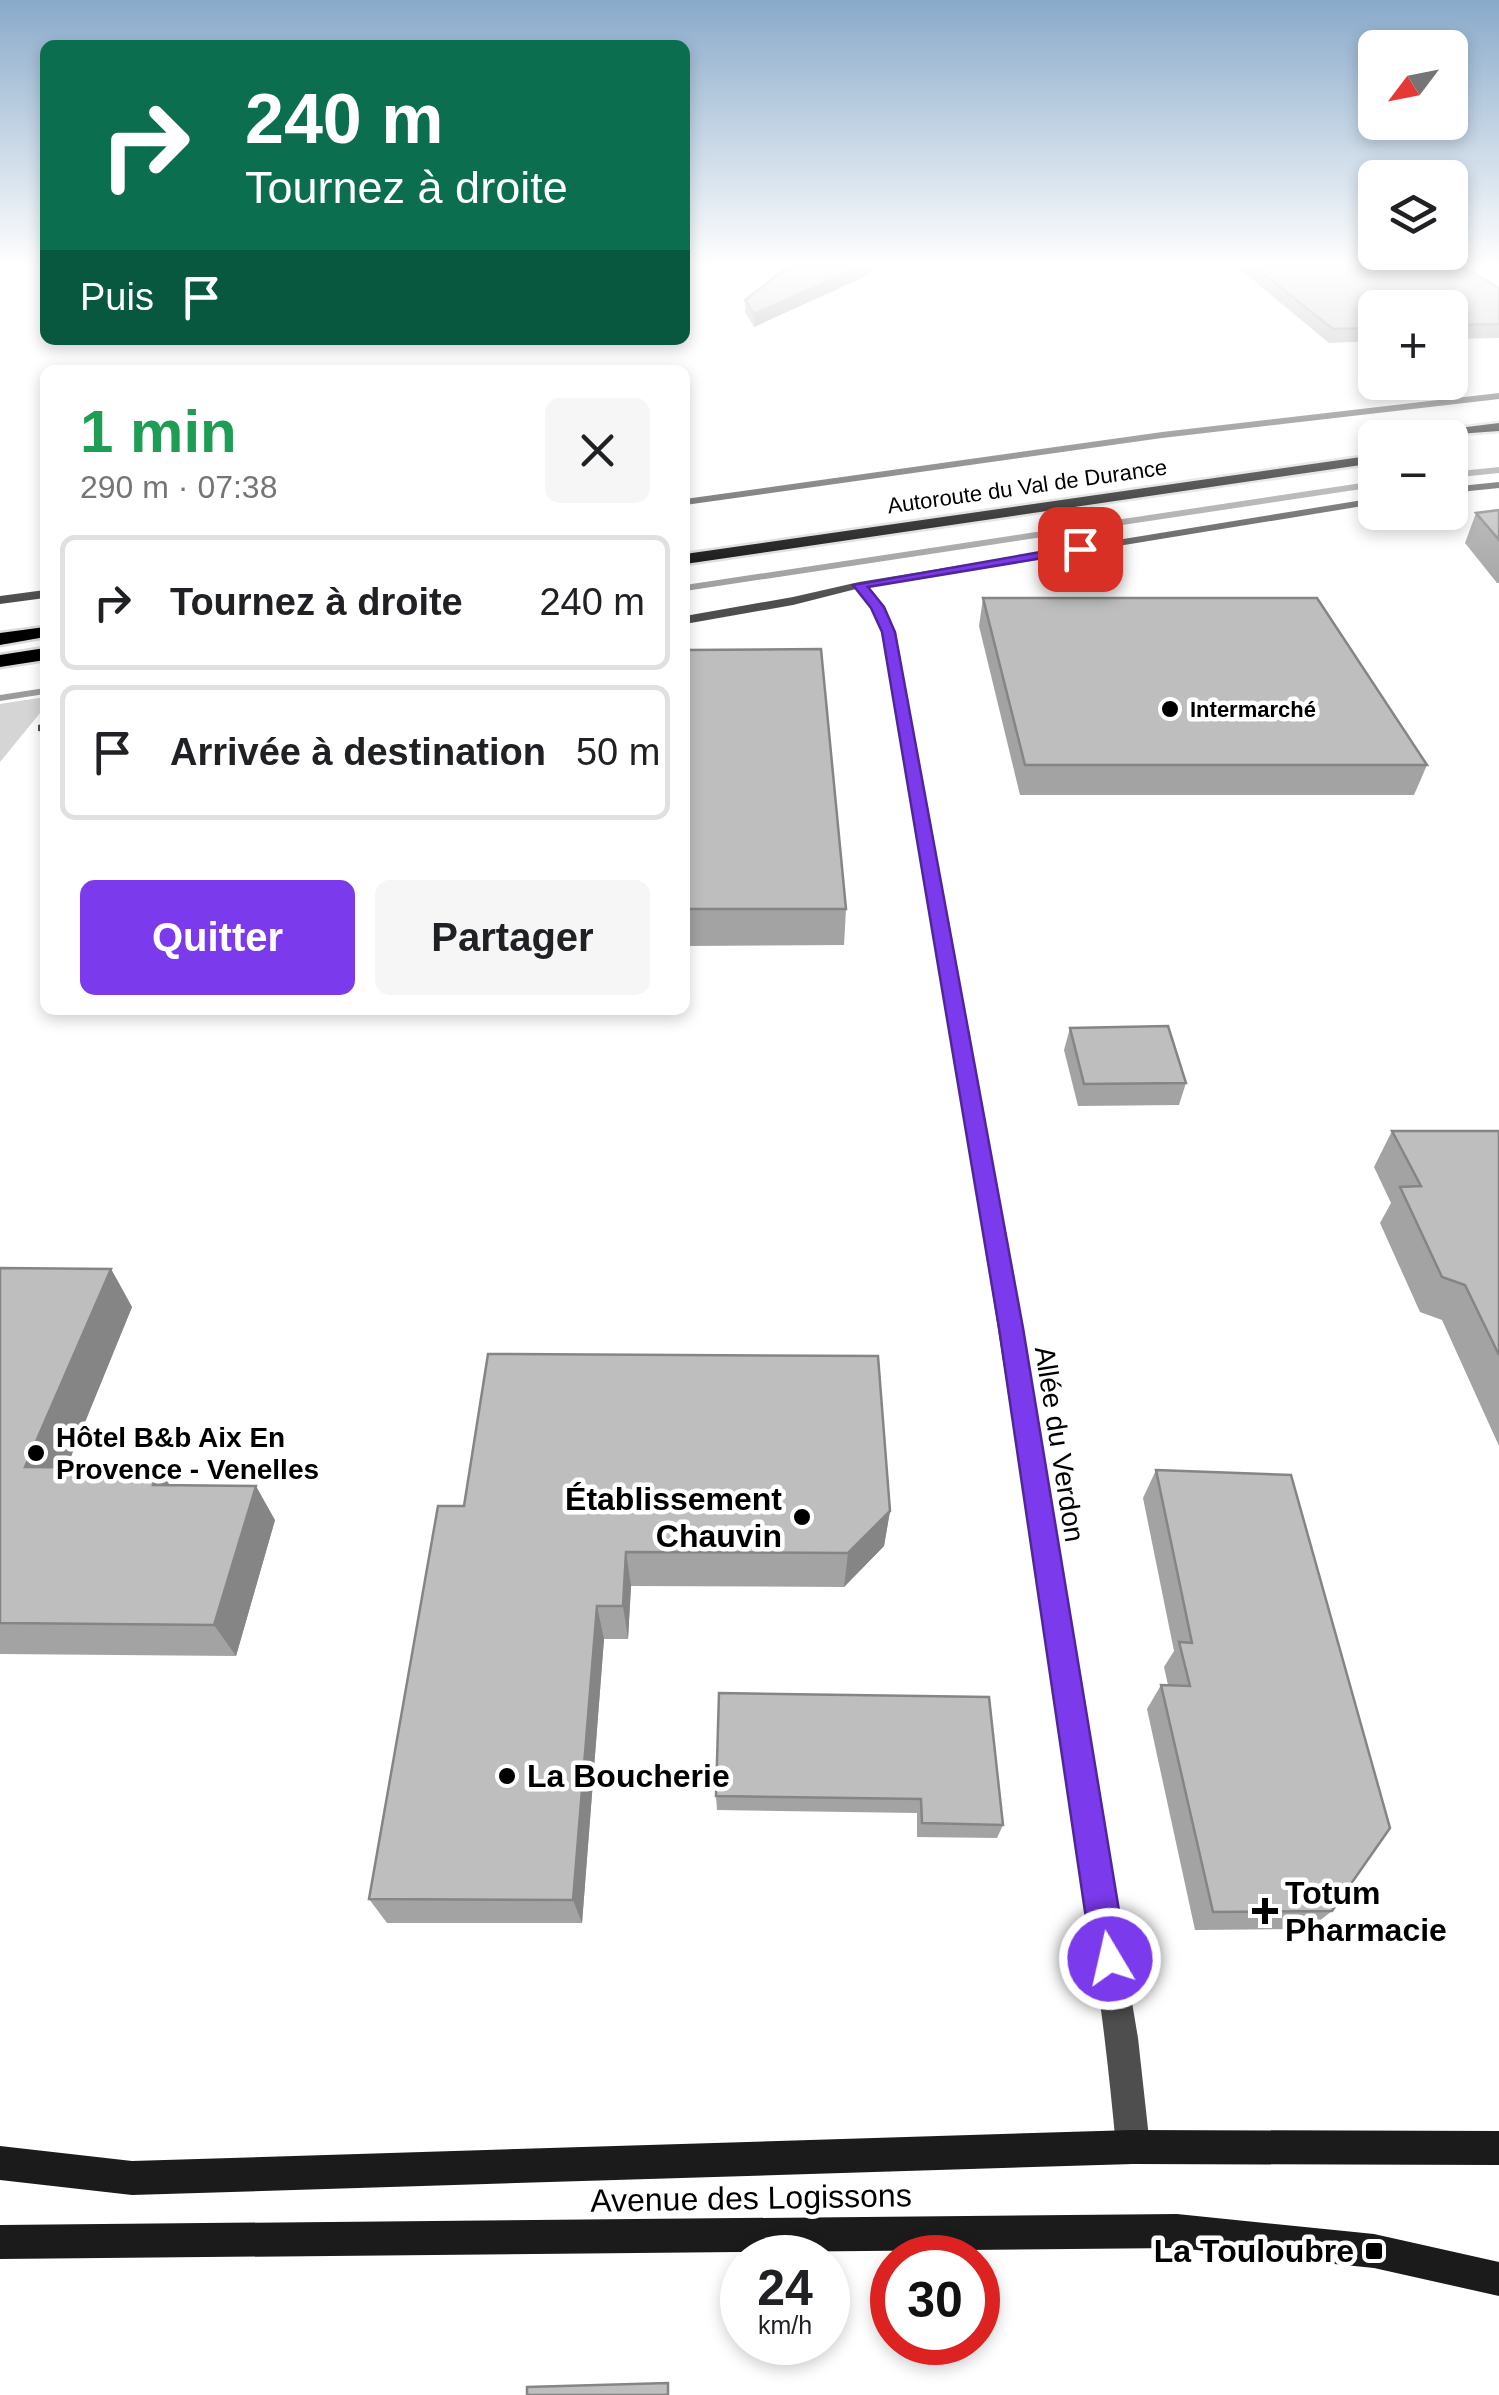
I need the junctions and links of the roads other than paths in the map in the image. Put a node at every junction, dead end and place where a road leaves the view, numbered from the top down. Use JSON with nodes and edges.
{"nodes":[{"id":1,"x":1499,"y":396,"type":"edge"},
{"id":2,"x":1499,"y":428,"type":"edge"},
{"id":3,"x":1468,"y":431,"type":"edge"},
{"id":4,"x":1358,"y":444,"type":"edge"},
{"id":5,"x":1499,"y":444,"type":"edge"},
{"id":6,"x":1468,"y":448,"type":"edge"},
{"id":7,"x":1299,"y":452,"type":"dead end"},
{"id":8,"x":1358,"y":461,"type":"edge"},
{"id":9,"x":1499,"y":486,"type":"edge"},
{"id":10,"x":1468,"y":489,"type":"edge"},
{"id":11,"x":690,"y":501,"type":"edge"},
{"id":12,"x":1358,"y":503,"type":"edge"},
{"id":13,"x":690,"y":558,"type":"edge"},
{"id":14,"x":859,"y":585,"type":"junction"},
{"id":15,"x":40,"y":595,"type":"edge"},
{"id":16,"x":0,"y":600,"type":"edge"},
{"id":17,"x":690,"y":619,"type":"edge"},
{"id":18,"x":40,"y":633,"type":"edge"},
{"id":19,"x":0,"y":638,"type":"edge"},
{"id":20,"x":40,"y":655,"type":"edge"},
{"id":21,"x":0,"y":661,"type":"edge"},
{"id":22,"x":1133,"y":2147,"type":"junction"},
{"id":23,"x":1499,"y":2148,"type":"edge"},
{"id":24,"x":0,"y":2163,"type":"edge"},
{"id":25,"x":0,"y":2242,"type":"edge"},
{"id":26,"x":1499,"y":2278,"type":"edge"}],
"edges":[{"from":1,"to":11,"type":"street"},
{"from":2,"to":3,"type":"highway"},
{"from":4,"to":7,"type":"highway"},
{"from":5,"to":6,"type":"highway"},
{"from":8,"to":13,"type":"highway","name":"Autoroute du Val de Durance"},
{"from":9,"to":10,"type":"street"},
{"from":12,"to":14,"type":"street"},
{"from":14,"to":17,"type":"street"},
{"from":14,"to":22,"type":"street","name":"Allée du Verdon"},
{"from":15,"to":16,"type":"street"},
{"from":18,"to":19,"type":"highway"},
{"from":20,"to":21,"type":"highway"},
{"from":22,"to":23,"type":"main road","name":"Avenue des Logissons"},
{"from":22,"to":24,"type":"main road","name":"Avenue des Logissons"},
{"from":25,"to":26,"type":"main road","name":"Avenue des Logissons"}]}
